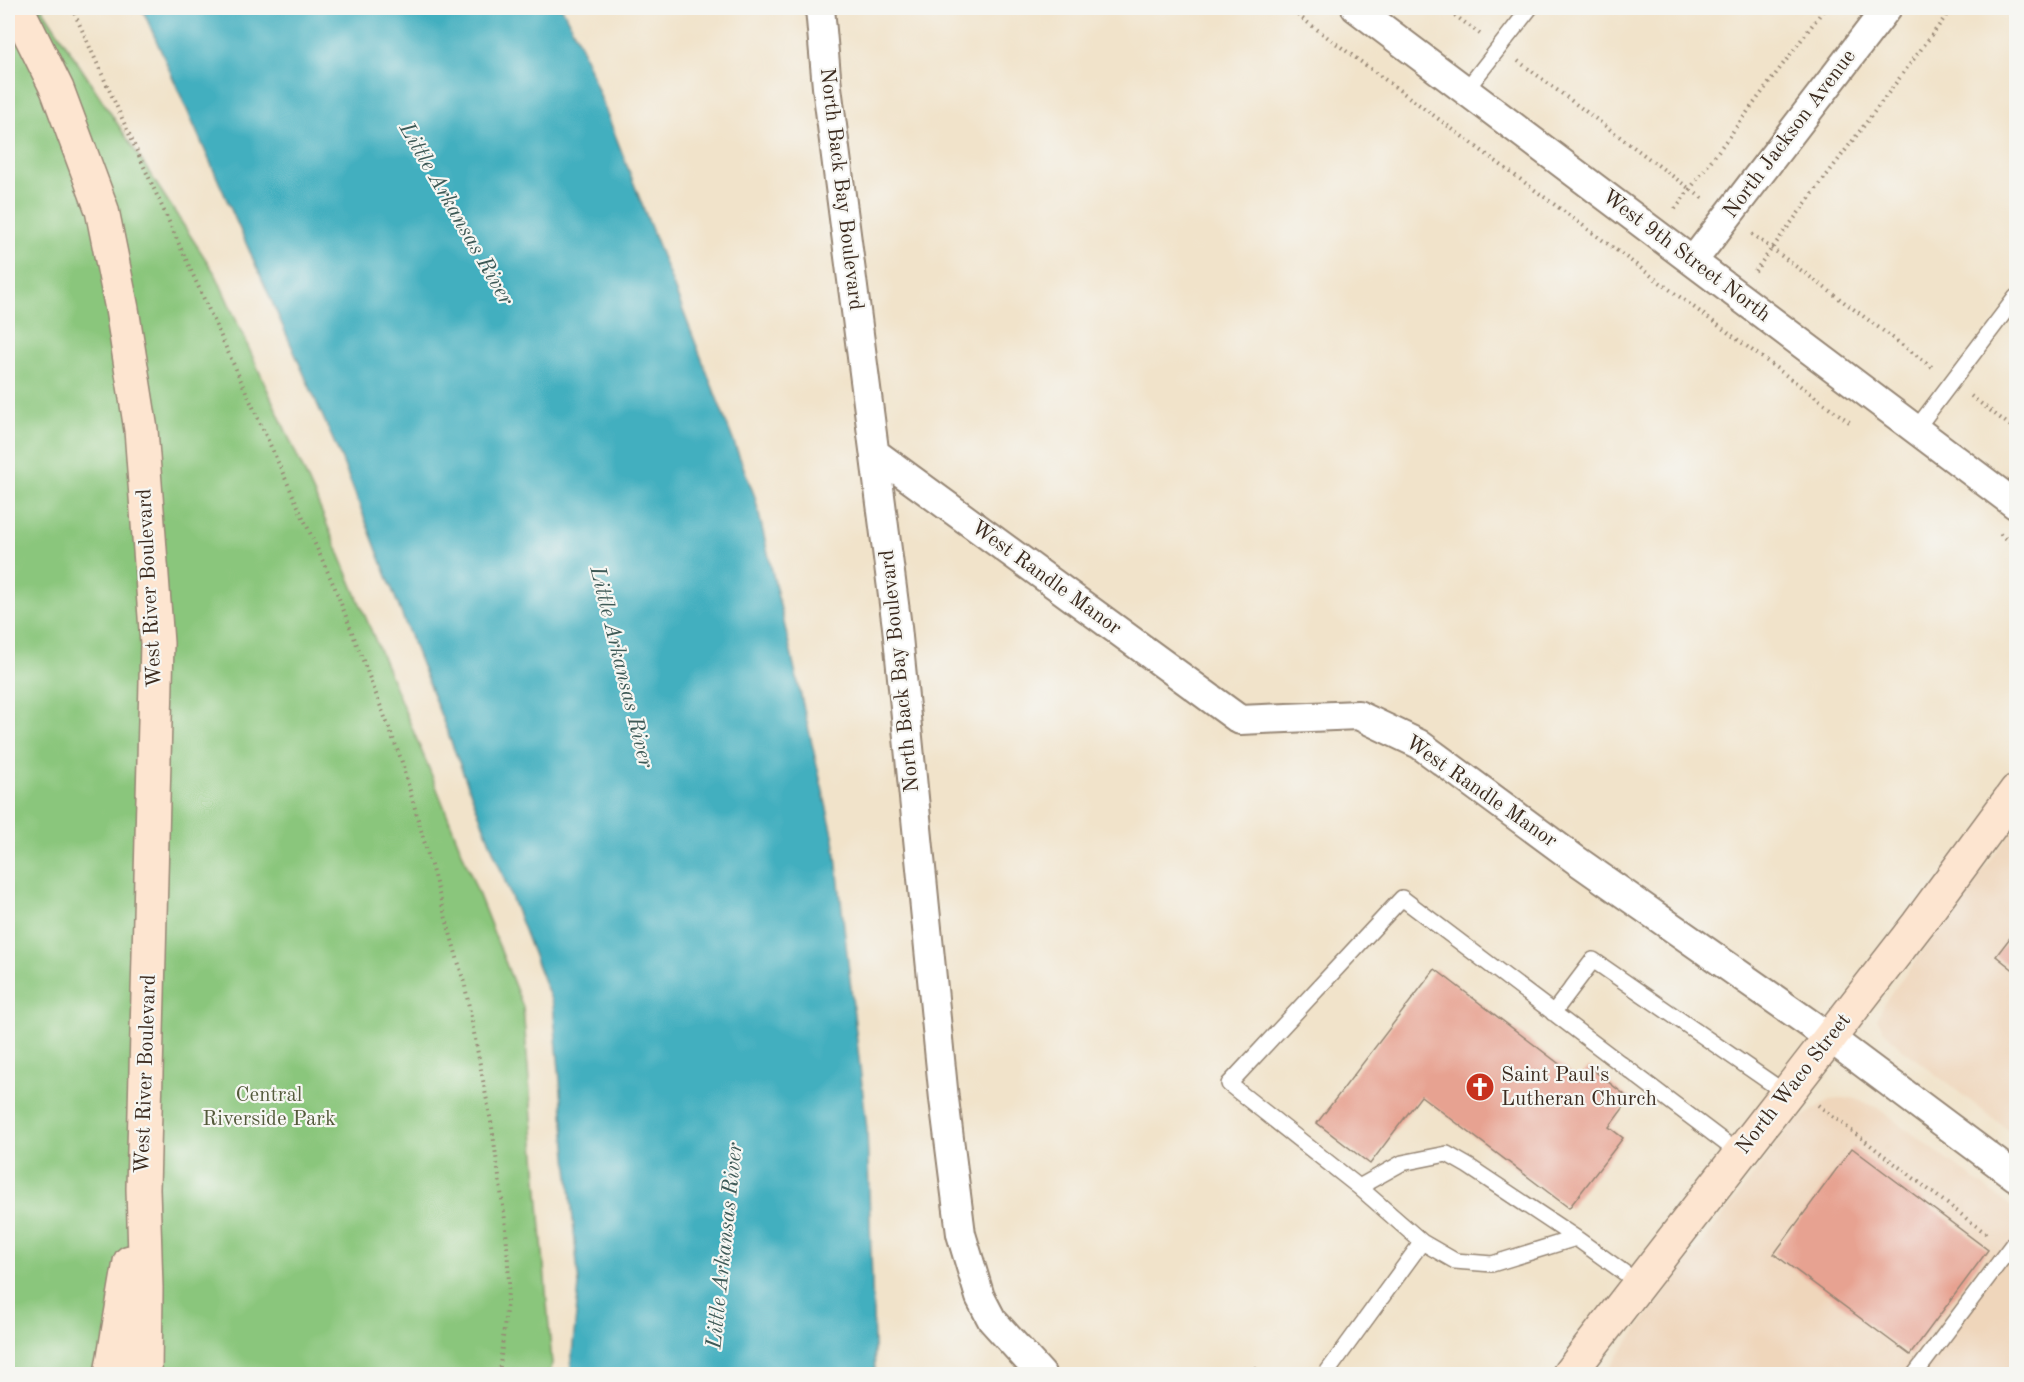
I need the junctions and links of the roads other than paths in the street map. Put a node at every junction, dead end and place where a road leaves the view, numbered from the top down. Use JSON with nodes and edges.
{"nodes":[{"id":1,"x":17,"y":8,"type":"edge"},
{"id":2,"x":820,"y":8,"type":"edge"},
{"id":3,"x":1356,"y":8,"type":"edge"},
{"id":4,"x":1530,"y":8,"type":"edge"},
{"id":5,"x":1887,"y":8,"type":"edge"},
{"id":6,"x":1466,"y":90,"type":"junction"},
{"id":7,"x":1693,"y":261,"type":"junction"},
{"id":8,"x":2016,"y":297,"type":"edge"},
{"id":9,"x":1916,"y":429,"type":"junction"},
{"id":10,"x":874,"y":453,"type":"junction"},
{"id":11,"x":2016,"y":505,"type":"edge"},
{"id":12,"x":2016,"y":791,"type":"edge"},
{"id":13,"x":1553,"y":1013,"type":"junction"},
{"id":14,"x":1830,"y":1038,"type":"junction"},
{"id":15,"x":1801,"y":1099,"type":"junction"},
{"id":16,"x":1740,"y":1154,"type":"junction"},
{"id":17,"x":2016,"y":1177,"type":"edge"},
{"id":18,"x":1359,"y":1186,"type":"junction"},
{"id":19,"x":143,"y":1189,"type":"junction"},
{"id":20,"x":1576,"y":1238,"type":"junction"},
{"id":21,"x":2015,"y":1241,"type":"edge"},
{"id":22,"x":1422,"y":1242,"type":"junction"},
{"id":23,"x":1640,"y":1284,"type":"junction"},
{"id":24,"x":1328,"y":1371,"type":"dead end"},
{"id":25,"x":111,"y":1374,"type":"edge"},
{"id":26,"x":145,"y":1374,"type":"edge"},
{"id":27,"x":1041,"y":1374,"type":"edge"},
{"id":28,"x":1569,"y":1374,"type":"edge"},
{"id":29,"x":1915,"y":1374,"type":"edge"}],
"edges":[{"from":1,"to":19,"type":"street","name":"West River Boulevard"},
{"from":2,"to":10,"type":"street","name":"North Back Bay Boulevard"},
{"from":3,"to":6,"type":"street","name":"West 9th Street North"},
{"from":4,"to":6,"type":"lane"},
{"from":5,"to":7,"type":"street","name":"North Jackson Avenue"},
{"from":6,"to":7,"type":"street","name":"West 9th Street North"},
{"from":7,"to":9,"type":"street","name":"West 9th Street North"},
{"from":8,"to":9,"type":"lane"},
{"from":9,"to":11,"type":"street","name":"West 9th Street North"},
{"from":10,"to":14,"type":"street","name":"West Randle Manor"},
{"from":10,"to":27,"type":"street","name":"North Back Bay Boulevard"},
{"from":12,"to":14,"type":"street","name":"North Waco Street"},
{"from":13,"to":15,"type":"lane"},
{"from":13,"to":16,"type":"lane"},
{"from":13,"to":18,"type":"lane"},
{"from":14,"to":15,"type":"street","name":"North Waco Street"},
{"from":14,"to":17,"type":"street"},
{"from":15,"to":16,"type":"street","name":"North Waco Street"},
{"from":16,"to":23,"type":"street","name":"North Waco Street"},
{"from":18,"to":20,"type":"lane"},
{"from":18,"to":22,"type":"lane"},
{"from":19,"to":25,"type":"street","name":"West River Boulevard"},
{"from":19,"to":26,"type":"street","name":"West River Boulevard"},
{"from":20,"to":22,"type":"lane"},
{"from":20,"to":23,"type":"lane"},
{"from":21,"to":29,"type":"lane"},
{"from":22,"to":24,"type":"lane"},
{"from":23,"to":28,"type":"street","name":"North Waco Street"}]}
